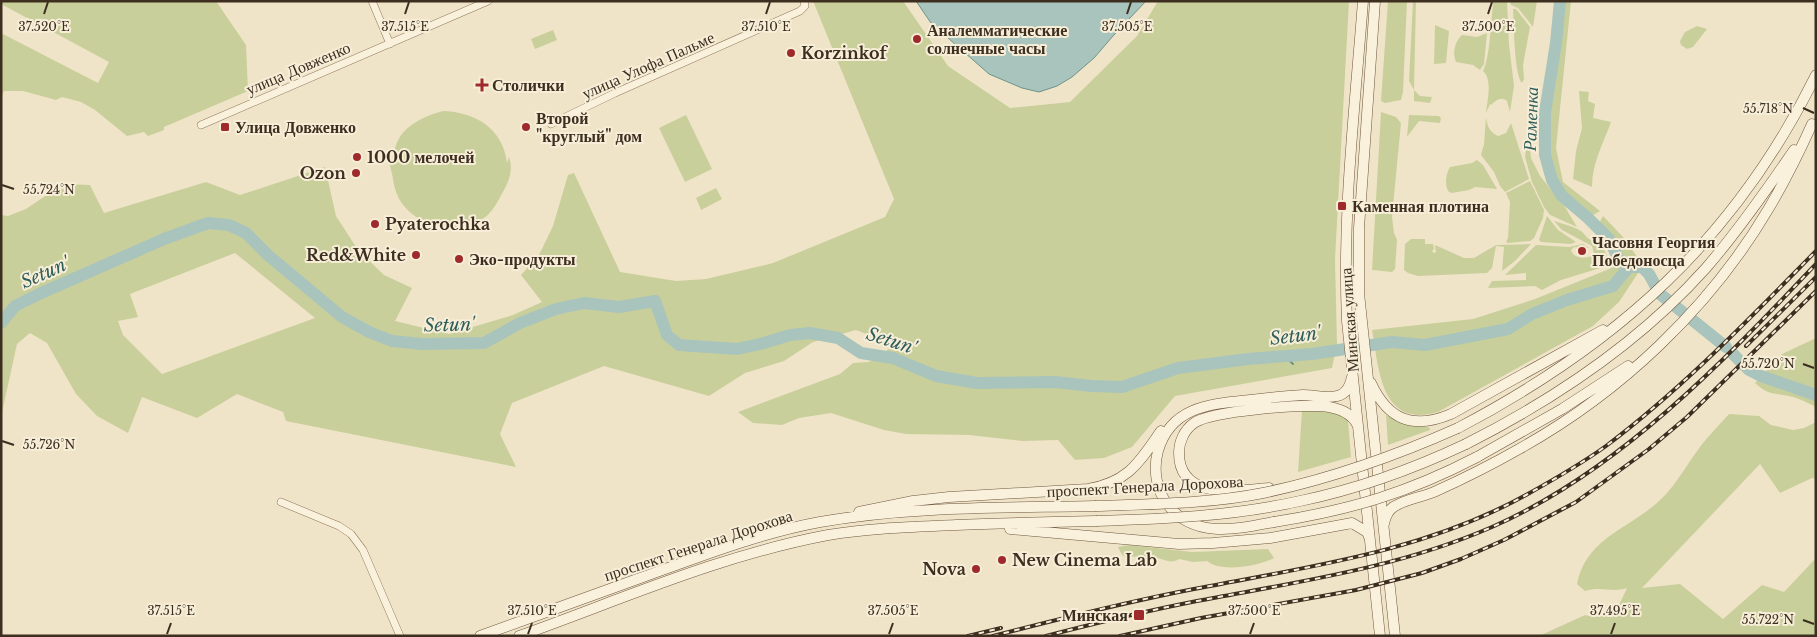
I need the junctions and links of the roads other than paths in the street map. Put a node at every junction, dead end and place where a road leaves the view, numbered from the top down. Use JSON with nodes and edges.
{"nodes":[{"id":1,"x":372,"y":1,"type":"edge"},
{"id":2,"x":488,"y":1,"type":"edge"},
{"id":3,"x":804,"y":1,"type":"edge"},
{"id":4,"x":1363,"y":1,"type":"edge"},
{"id":5,"x":1374,"y":1,"type":"edge"},
{"id":6,"x":390,"y":44,"type":"junction"},
{"id":7,"x":1816,"y":75,"type":"edge"},
{"id":8,"x":1814,"y":121,"type":"edge"},
{"id":9,"x":201,"y":124,"type":"dead end"},
{"id":10,"x":551,"y":124,"type":"dead end"},
{"id":11,"x":1629,"y":317,"type":"junction"},
{"id":12,"x":1654,"y":349,"type":"junction"},
{"id":13,"x":1367,"y":373,"type":"junction"},
{"id":14,"x":1353,"y":374,"type":"junction"},
{"id":15,"x":1188,"y":412,"type":"junction"},
{"id":16,"x":1359,"y":427,"type":"junction"},
{"id":17,"x":1289,"y":487,"type":"junction"},
{"id":18,"x":281,"y":502,"type":"dead end"},
{"id":19,"x":828,"y":521,"type":"junction"},
{"id":20,"x":959,"y":525,"type":"junction"},
{"id":21,"x":1383,"y":528,"type":"junction"},
{"id":22,"x":1370,"y":540,"type":"junction"},
{"id":23,"x":400,"y":636,"type":"edge"},
{"id":24,"x":480,"y":636,"type":"edge"},
{"id":25,"x":519,"y":636,"type":"edge"},
{"id":26,"x":1380,"y":636,"type":"edge"},
{"id":27,"x":1395,"y":636,"type":"edge"}],
"edges":[{"from":1,"to":6,"type":"street"},
{"from":2,"to":6,"type":"street","name":"улица Довженко"},
{"from":3,"to":10,"type":"street","name":"улица Улофа Пальме"},
{"from":4,"to":14,"type":"main road","name":"Минская улица"},
{"from":5,"to":13,"type":"main road","name":"Минская улица"},
{"from":6,"to":9,"type":"street","name":"улица Довженко"},
{"from":7,"to":11,"type":"main road","name":"проспект Генерала Дорохова"},
{"from":8,"to":12,"type":"main road"},
{"from":8,"to":20,"type":"main road","name":"проспект Генерала Дорохова","bridge":true},
{"from":11,"to":13,"type":"main road"},
{"from":11,"to":17,"type":"main road","name":"проспект Генерала Дорохова","bridge":true},
{"from":12,"to":15,"type":"main road","bridge":true},
{"from":12,"to":21,"type":"main road"},
{"from":13,"to":21,"type":"main road","name":"Минская улица"},
{"from":14,"to":15,"type":"main road"},
{"from":14,"to":16,"type":"main road","name":"Минская улица"},
{"from":15,"to":19,"type":"main road"},
{"from":16,"to":17,"type":"main road","bridge":true},
{"from":16,"to":22,"type":"main road","name":"Минская улица"},
{"from":17,"to":19,"type":"main road","name":"проспект Генерала Дорохова","bridge":true},
{"from":18,"to":23,"type":"street"},
{"from":19,"to":24,"type":"main road","name":"проспект Генерала Дорохова"},
{"from":20,"to":22,"type":"main road"},
{"from":20,"to":25,"type":"main road","name":"проспект Генерала Дорохова"},
{"from":21,"to":27,"type":"main road","name":"Минская улица"},
{"from":22,"to":26,"type":"main road","name":"Минская улица"}]}
